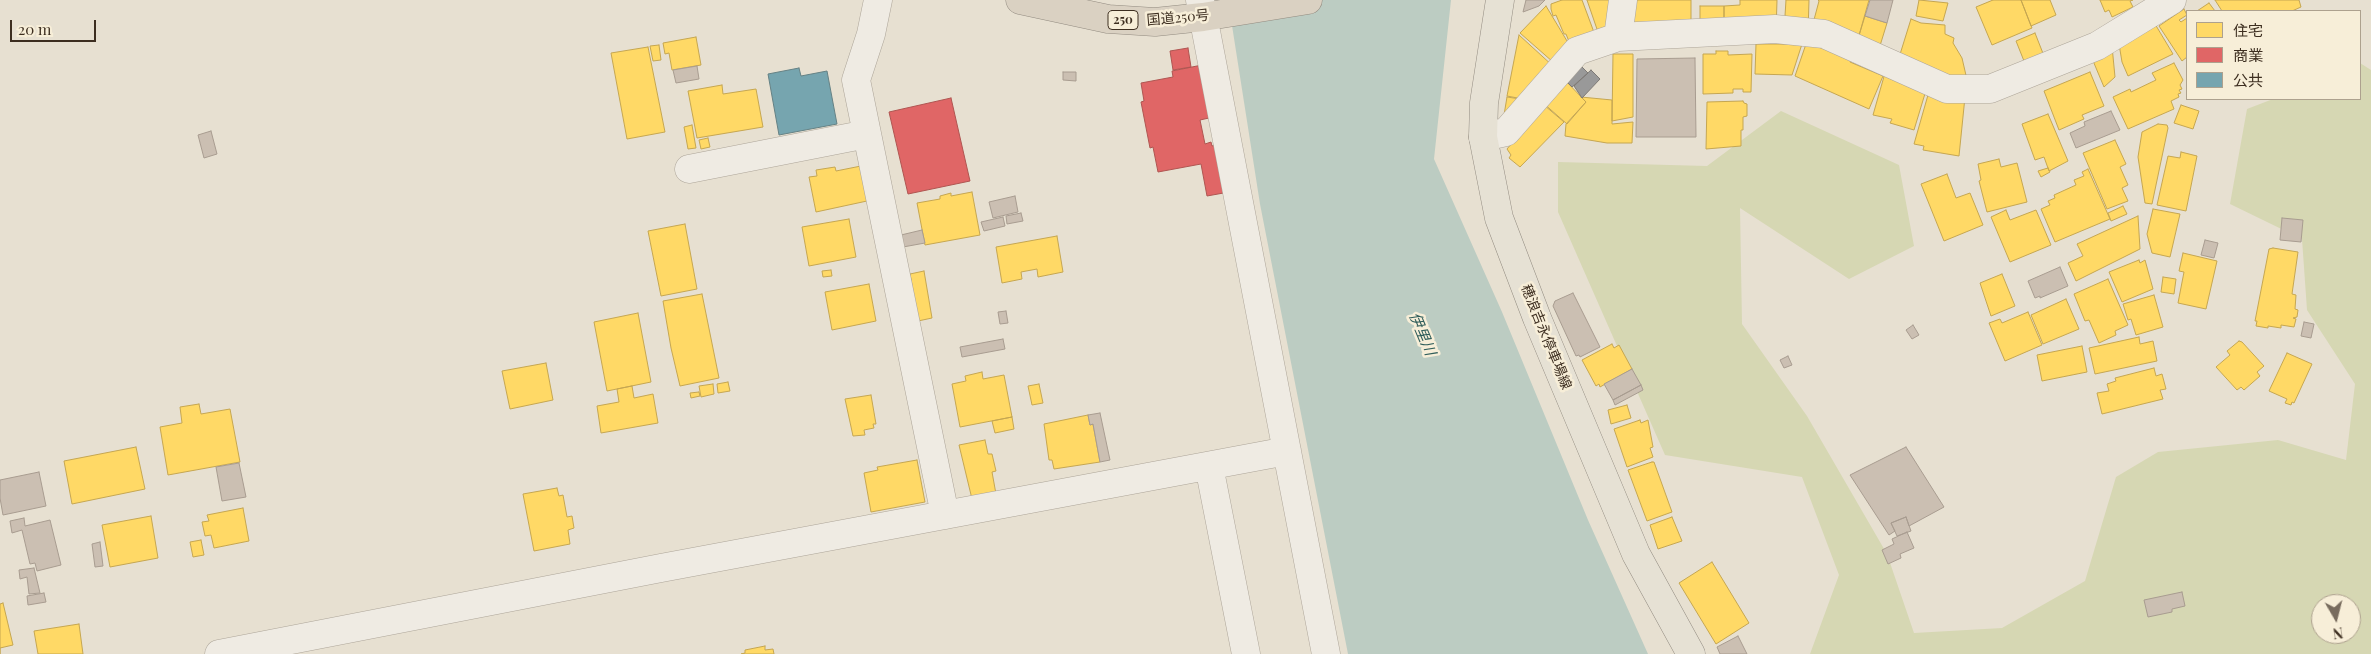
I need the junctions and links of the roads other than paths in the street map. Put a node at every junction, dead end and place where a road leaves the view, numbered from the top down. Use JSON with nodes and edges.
{"nodes":[{"id":1,"x":878,"y":0,"type":"edge"},
{"id":2,"x":1020,"y":0,"type":"edge"},
{"id":3,"x":1308,"y":0,"type":"edge"},
{"id":4,"x":1500,"y":0,"type":"edge"},
{"id":5,"x":1623,"y":0,"type":"edge"},
{"id":6,"x":2172,"y":0,"type":"edge"},
{"id":7,"x":1210,"y":10,"type":"edge"},
{"id":8,"x":1618,"y":37,"type":"junction"},
{"id":9,"x":867,"y":134,"type":"junction"},
{"id":10,"x":1483,"y":137,"type":"junction"},
{"id":11,"x":688,"y":169,"type":"dead end"},
{"id":12,"x":1287,"y":451,"type":"junction"},
{"id":13,"x":1209,"y":466,"type":"junction"},
{"id":14,"x":945,"y":515,"type":"junction"},
{"id":15,"x":219,"y":654,"type":"edge"},
{"id":16,"x":1246,"y":654,"type":"edge"},
{"id":17,"x":1326,"y":654,"type":"edge"},
{"id":18,"x":1691,"y":654,"type":"edge"}],
"edges":[{"from":1,"to":9,"type":"street"},
{"from":2,"to":7,"type":"highway","name":"国道250号","number":"250"},
{"from":3,"to":7,"type":"highway","name":"国道250号","number":"250"},
{"from":4,"to":10,"type":"main road","name":"穂浪吉永停車場線"},
{"from":5,"to":8,"type":"street"},
{"from":6,"to":8,"type":"street"},
{"from":7,"to":12,"type":"street"},
{"from":8,"to":10,"type":"street"},
{"from":9,"to":11,"type":"street"},
{"from":9,"to":14,"type":"street"},
{"from":10,"to":18,"type":"main road","name":"穂浪吉永停車場線"},
{"from":12,"to":13,"type":"street"},
{"from":12,"to":17,"type":"street"},
{"from":13,"to":14,"type":"street"},
{"from":13,"to":16,"type":"street"},
{"from":14,"to":15,"type":"street"}]}
